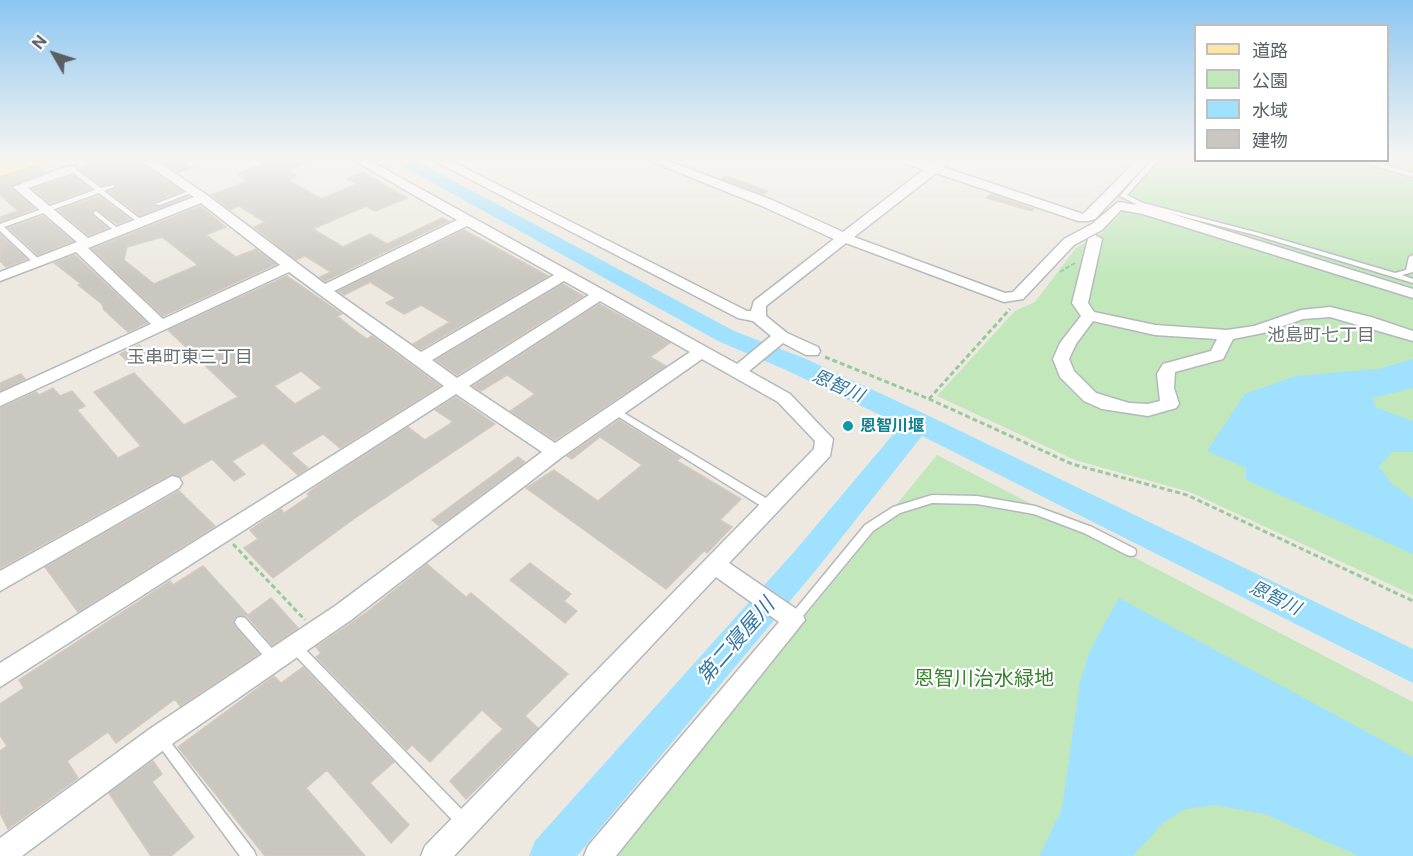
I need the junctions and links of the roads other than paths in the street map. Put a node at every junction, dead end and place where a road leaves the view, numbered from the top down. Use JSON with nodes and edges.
{"nodes":[{"id":1,"x":32,"y":198,"type":"edge"},
{"id":2,"x":80,"y":198,"type":"edge"},
{"id":3,"x":109,"y":198,"type":"edge"},
{"id":4,"x":183,"y":198,"type":"edge"},
{"id":5,"x":190,"y":198,"type":"edge"},
{"id":6,"x":203,"y":198,"type":"edge"},
{"id":7,"x":428,"y":198,"type":"edge"},
{"id":8,"x":513,"y":198,"type":"edge"},
{"id":9,"x":754,"y":198,"type":"edge"},
{"id":10,"x":896,"y":198,"type":"edge"},
{"id":11,"x":1031,"y":198,"type":"edge"},
{"id":12,"x":1115,"y":198,"type":"edge"},
{"id":13,"x":1126,"y":198,"type":"edge"},
{"id":14,"x":1113,"y":201,"type":"junction"},
{"id":15,"x":159,"y":204,"type":"dead end"},
{"id":16,"x":1138,"y":206,"type":"junction"},
{"id":17,"x":46,"y":210,"type":"junction"},
{"id":18,"x":96,"y":213,"type":"dead end"},
{"id":19,"x":468,"y":220,"type":"junction"},
{"id":20,"x":141,"y":222,"type":"junction"},
{"id":21,"x":0,"y":226,"type":"edge"},
{"id":22,"x":118,"y":231,"type":"junction"},
{"id":23,"x":844,"y":238,"type":"junction"},
{"id":24,"x":1095,"y":239,"type":"dead end"},
{"id":25,"x":82,"y":245,"type":"junction"},
{"id":26,"x":1413,"y":257,"type":"edge"},
{"id":27,"x":38,"y":262,"type":"junction"},
{"id":28,"x":290,"y":266,"type":"junction"},
{"id":29,"x":1386,"y":274,"type":"junction"},
{"id":30,"x":564,"y":275,"type":"junction"},
{"id":31,"x":0,"y":277,"type":"edge"},
{"id":32,"x":1413,"y":281,"type":"edge"},
{"id":33,"x":324,"y":290,"type":"junction"},
{"id":34,"x":1413,"y":294,"type":"edge"},
{"id":35,"x":600,"y":295,"type":"junction"},
{"id":36,"x":1089,"y":316,"type":"junction"},
{"id":37,"x":758,"y":317,"type":"junction"},
{"id":38,"x":162,"y":326,"type":"junction"},
{"id":39,"x":1227,"y":335,"type":"junction"},
{"id":40,"x":781,"y":336,"type":"junction"},
{"id":41,"x":1413,"y":336,"type":"edge"},
{"id":42,"x":812,"y":351,"type":"road end"},
{"id":43,"x":700,"y":352,"type":"junction"},
{"id":44,"x":420,"y":360,"type":"junction"},
{"id":45,"x":738,"y":372,"type":"junction"},
{"id":46,"x":456,"y":386,"type":"junction"},
{"id":47,"x":0,"y":400,"type":"edge"},
{"id":48,"x":614,"y":410,"type":"junction"},
{"id":49,"x":555,"y":452,"type":"junction"},
{"id":50,"x":172,"y":483,"type":"dead end"},
{"id":51,"x":770,"y":506,"type":"junction"},
{"id":52,"x":1131,"y":552,"type":"dead end"},
{"id":53,"x":714,"y":564,"type":"junction"},
{"id":54,"x":0,"y":582,"type":"edge"},
{"id":55,"x":794,"y":620,"type":"junction"},
{"id":56,"x":241,"y":622,"type":"dead end"},
{"id":57,"x":294,"y":646,"type":"junction"},
{"id":58,"x":274,"y":659,"type":"junction"},
{"id":59,"x":0,"y":676,"type":"edge"},
{"id":60,"x":160,"y":737,"type":"junction"},
{"id":61,"x":466,"y":824,"type":"junction"},
{"id":62,"x":0,"y":855,"type":"edge"},
{"id":63,"x":249,"y":856,"type":"edge"},
{"id":64,"x":435,"y":856,"type":"edge"},
{"id":65,"x":598,"y":856,"type":"edge"}],
"edges":[{"from":1,"to":17,"type":"street"},
{"from":2,"to":17,"type":"lane"},
{"from":3,"to":20,"type":"lane"},
{"from":4,"to":15,"type":"lane"},
{"from":5,"to":20,"type":"street"},
{"from":6,"to":28,"type":"street"},
{"from":7,"to":19,"type":"street"},
{"from":8,"to":37,"type":"street"},
{"from":9,"to":23,"type":"street"},
{"from":10,"to":23,"type":"street"},
{"from":11,"to":14,"type":"street"},
{"from":12,"to":14,"type":"street"},
{"from":13,"to":16,"type":"lane"},
{"from":14,"to":16,"type":"street"},
{"from":14,"to":23,"type":"street"},
{"from":16,"to":29,"type":"lane"},
{"from":16,"to":34,"type":"street"},
{"from":17,"to":21,"type":"lane"},
{"from":17,"to":25,"type":"street"},
{"from":18,"to":22,"type":"lane"},
{"from":19,"to":30,"type":"street"},
{"from":19,"to":33,"type":"street"},
{"from":20,"to":22,"type":"street"},
{"from":21,"to":27,"type":"lane"},
{"from":22,"to":25,"type":"street"},
{"from":23,"to":37,"type":"street"},
{"from":24,"to":36,"type":"street"},
{"from":25,"to":27,"type":"street"},
{"from":25,"to":38,"type":"street"},
{"from":26,"to":29,"type":"lane"},
{"from":27,"to":31,"type":"street"},
{"from":28,"to":33,"type":"street"},
{"from":28,"to":38,"type":"street"},
{"from":29,"to":32,"type":"lane"},
{"from":30,"to":35,"type":"street"},
{"from":30,"to":44,"type":"street"},
{"from":33,"to":44,"type":"street"},
{"from":35,"to":43,"type":"street"},
{"from":35,"to":46,"type":"street"},
{"from":36,"to":39,"type":"street"},
{"from":36,"to":39,"type":"street"},
{"from":37,"to":40,"type":"street"},
{"from":38,"to":47,"type":"street"},
{"from":39,"to":41,"type":"street"},
{"from":40,"to":42,"type":"street"},
{"from":40,"to":45,"type":"street"},
{"from":43,"to":45,"type":"street"},
{"from":43,"to":48,"type":"street"},
{"from":44,"to":46,"type":"street"},
{"from":45,"to":51,"type":"street"},
{"from":46,"to":49,"type":"street"},
{"from":46,"to":59,"type":"street"},
{"from":48,"to":49,"type":"street"},
{"from":48,"to":51,"type":"lane"},
{"from":49,"to":57,"type":"street"},
{"from":50,"to":54,"type":"street"},
{"from":51,"to":53,"type":"street"},
{"from":52,"to":55,"type":"lane"},
{"from":53,"to":55,"type":"street"},
{"from":53,"to":61,"type":"street"},
{"from":55,"to":65,"type":"street"},
{"from":56,"to":58,"type":"lane"},
{"from":57,"to":58,"type":"street"},
{"from":57,"to":61,"type":"lane"},
{"from":58,"to":60,"type":"street"},
{"from":60,"to":62,"type":"street"},
{"from":60,"to":63,"type":"lane"},
{"from":61,"to":64,"type":"street"}]}
